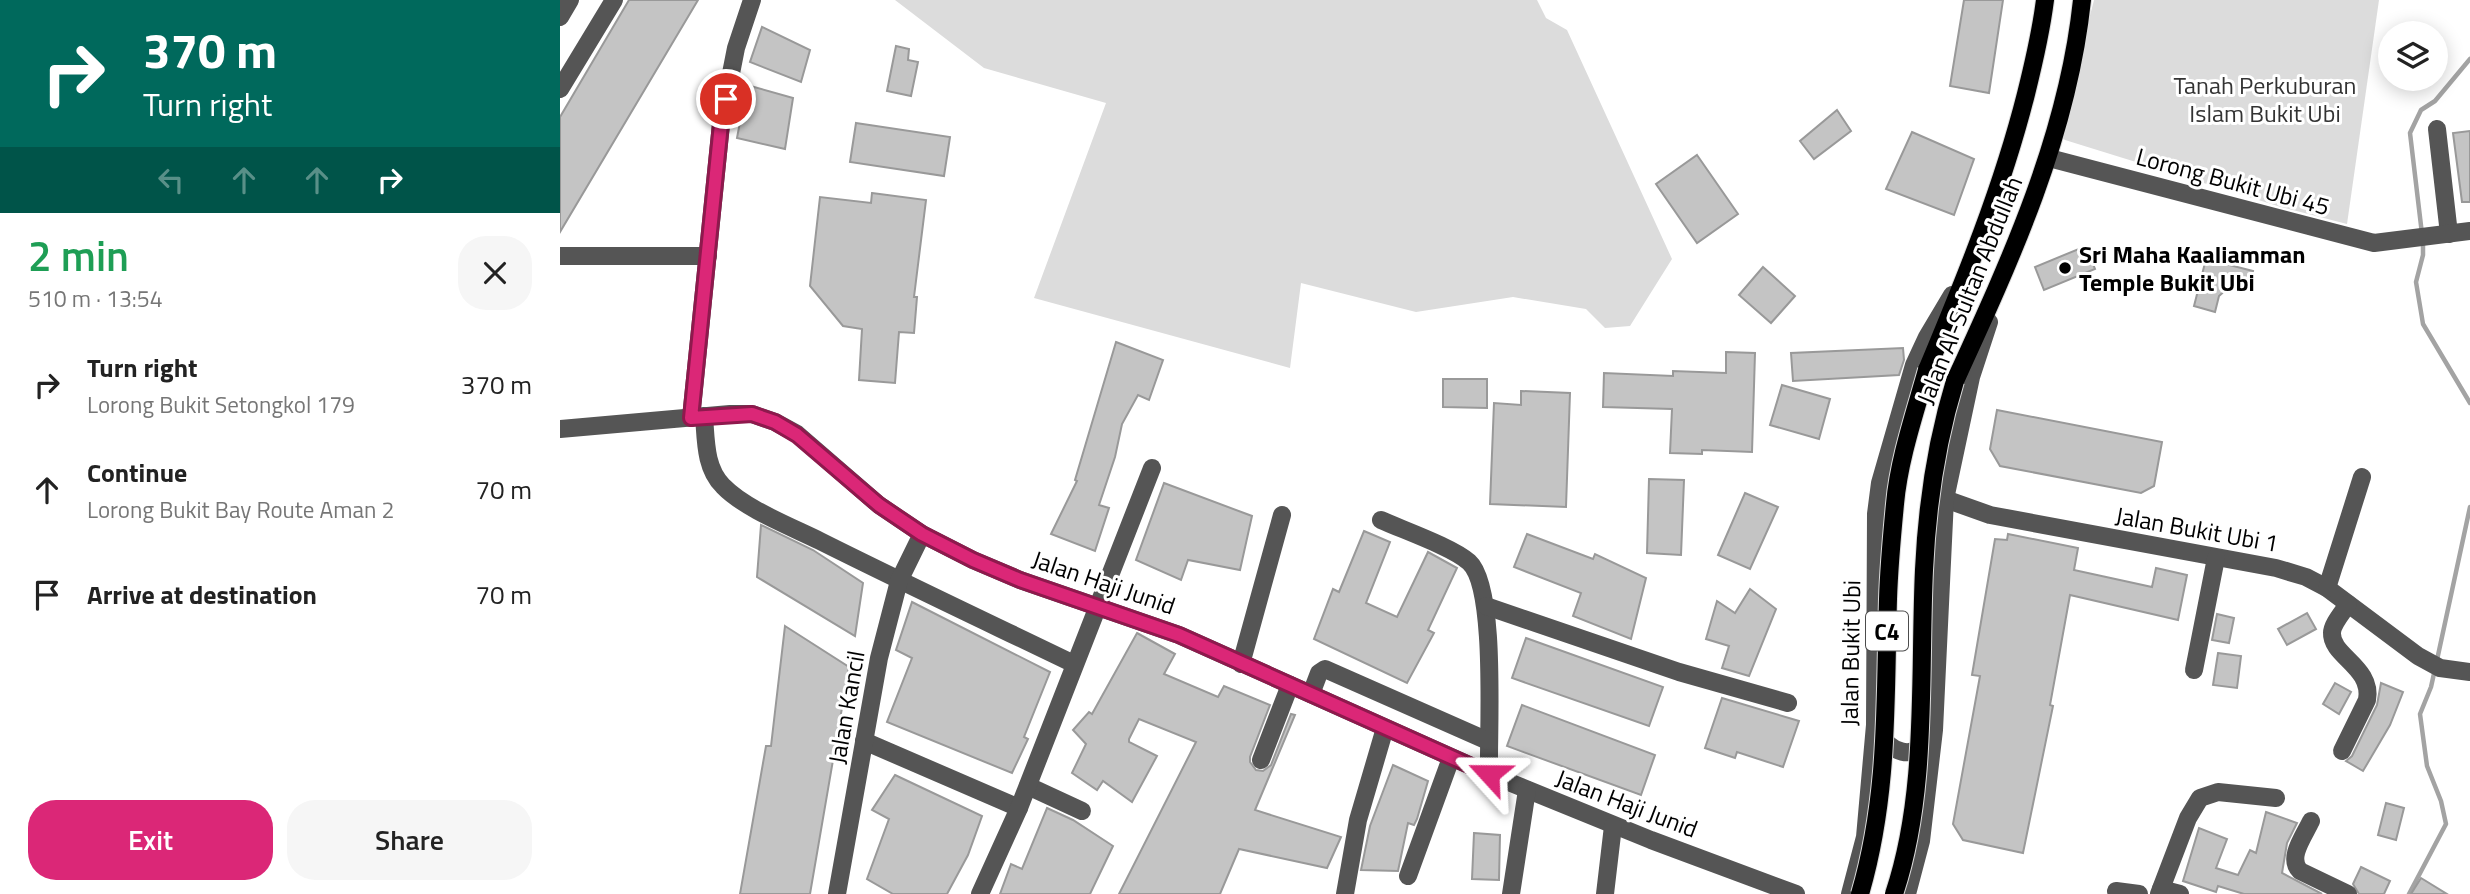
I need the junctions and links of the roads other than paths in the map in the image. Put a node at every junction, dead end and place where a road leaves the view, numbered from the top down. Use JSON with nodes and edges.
{"nodes":[{"id":1,"x":614,"y":0,"type":"edge"},
{"id":2,"x":752,"y":0,"type":"edge"},
{"id":3,"x":2045,"y":0,"type":"edge"},
{"id":4,"x":2082,"y":0,"type":"edge"},
{"id":5,"x":560,"y":89,"type":"edge"},
{"id":6,"x":2437,"y":129,"type":"dead end"},
{"id":7,"x":2049,"y":158,"type":"junction"},
{"id":8,"x":2470,"y":231,"type":"edge"},
{"id":9,"x":2445,"y":234,"type":"junction"},
{"id":10,"x":560,"y":256,"type":"edge"},
{"id":11,"x":708,"y":256,"type":"junction"},
{"id":12,"x":1972,"y":263,"type":"junction"},
{"id":13,"x":2004,"y":275,"type":"junction"},
{"id":14,"x":697,"y":417,"type":"junction"},
{"id":15,"x":560,"y":429,"type":"edge"},
{"id":16,"x":1152,"y":468,"type":"dead end"},
{"id":17,"x":2362,"y":477,"type":"dead end"},
{"id":18,"x":1945,"y":499,"type":"junction"},
{"id":19,"x":1282,"y":514,"type":"dead end"},
{"id":20,"x":1381,"y":520,"type":"dead end"},
{"id":21,"x":922,"y":534,"type":"junction"},
{"id":22,"x":2216,"y":558,"type":"junction"},
{"id":23,"x":899,"y":581,"type":"junction"},
{"id":24,"x":2327,"y":588,"type":"junction"},
{"id":25,"x":2348,"y":604,"type":"junction"},
{"id":26,"x":1486,"y":606,"type":"junction"},
{"id":27,"x":1098,"y":607,"type":"junction"},
{"id":28,"x":1074,"y":664,"type":"junction"},
{"id":29,"x":1241,"y":664,"type":"junction"},
{"id":30,"x":2194,"y":670,"type":"dead end"},
{"id":31,"x":2470,"y":672,"type":"edge"},
{"id":32,"x":1290,"y":685,"type":"junction"},
{"id":33,"x":1311,"y":694,"type":"junction"},
{"id":34,"x":1788,"y":703,"type":"dead end"},
{"id":35,"x":1875,"y":725,"type":"junction"},
{"id":36,"x":1385,"y":728,"type":"junction"},
{"id":37,"x":1934,"y":730,"type":"junction"},
{"id":38,"x":864,"y":741,"type":"junction"},
{"id":39,"x":1488,"y":741,"type":"junction"},
{"id":40,"x":2342,"y":751,"type":"dead end"},
{"id":41,"x":1451,"y":758,"type":"junction"},
{"id":42,"x":1261,"y":760,"type":"dead end"},
{"id":43,"x":1489,"y":774,"type":"junction"},
{"id":44,"x":1028,"y":786,"type":"junction"},
{"id":45,"x":1527,"y":790,"type":"junction"},
{"id":46,"x":2276,"y":798,"type":"dead end"},
{"id":47,"x":1020,"y":808,"type":"junction"},
{"id":48,"x":1082,"y":811,"type":"dead end"},
{"id":49,"x":2311,"y":821,"type":"dead end"},
{"id":50,"x":1613,"y":826,"type":"junction"},
{"id":51,"x":1408,"y":877,"type":"dead end"},
{"id":52,"x":2116,"y":891,"type":"dead end"},
{"id":53,"x":2160,"y":891,"type":"edge"},
{"id":54,"x":1789,"y":892,"type":"edge"},
{"id":55,"x":837,"y":894,"type":"edge"},
{"id":56,"x":979,"y":894,"type":"edge"},
{"id":57,"x":1345,"y":894,"type":"edge"},
{"id":58,"x":1511,"y":894,"type":"edge"},
{"id":59,"x":1605,"y":894,"type":"edge"},
{"id":60,"x":1850,"y":894,"type":"edge"},
{"id":61,"x":1860,"y":894,"type":"edge"},
{"id":62,"x":1894,"y":894,"type":"edge"},
{"id":63,"x":1907,"y":894,"type":"edge"},
{"id":64,"x":2139,"y":894,"type":"edge"},
{"id":65,"x":2180,"y":894,"type":"edge"},
{"id":66,"x":2348,"y":894,"type":"edge"}],
"edges":[{"from":1,"to":5,"type":"street"},
{"from":2,"to":11,"type":"street"},
{"from":3,"to":12,"type":"main road","name":"Jalan Al-Sultan Abdullah","number":"C4"},
{"from":4,"to":7,"type":"main road","name":"Jalan Al-Sultan Abdullah","number":"C4"},
{"from":6,"to":9,"type":"street"},
{"from":7,"to":9,"type":"street","name":"Lorong Bukit Ubi 45"},
{"from":7,"to":13,"type":"main road","name":"Jalan Al-Sultan Abdullah","number":"C4"},
{"from":8,"to":9,"type":"street"},
{"from":10,"to":11,"type":"street"},
{"from":11,"to":14,"type":"street"},
{"from":12,"to":35,"type":"street","name":"Jalan Bukit Ubi","number":"C4"},
{"from":12,"to":61,"type":"main road","name":"Jalan Al-Sultan Abdullah","number":"C4","bridge":true},
{"from":13,"to":18,"type":"street","number":"C4"},
{"from":13,"to":62,"type":"main road","name":"Jalan Al-Sultan Abdullah","number":"C4","bridge":true},
{"from":14,"to":15,"type":"street","name":"Jalan Haji Junid"},
{"from":14,"to":21,"type":"street","name":"Jalan Haji Junid"},
{"from":14,"to":23,"type":"street"},
{"from":16,"to":27,"type":"street"},
{"from":17,"to":24,"type":"street"},
{"from":18,"to":22,"type":"street","name":"Jalan Bukit Ubi 1"},
{"from":18,"to":37,"type":"street","number":"C4"},
{"from":19,"to":29,"type":"street"},
{"from":20,"to":26,"type":"street"},
{"from":21,"to":23,"type":"street","name":"Jalan Kancil"},
{"from":21,"to":27,"type":"street","name":"Jalan Haji Junid"},
{"from":22,"to":24,"type":"street","name":"Jalan Bukit Ubi 1"},
{"from":22,"to":30,"type":"street"},
{"from":23,"to":28,"type":"street"},
{"from":23,"to":38,"type":"street","name":"Jalan Kancil"},
{"from":24,"to":25,"type":"street","name":"Jalan Bukit Ubi 1"},
{"from":25,"to":31,"type":"street","name":"Jalan Bukit Ubi 1"},
{"from":25,"to":40,"type":"street"},
{"from":26,"to":34,"type":"street"},
{"from":26,"to":39,"type":"street"},
{"from":27,"to":28,"type":"street"},
{"from":27,"to":29,"type":"street","name":"Jalan Haji Junid"},
{"from":28,"to":44,"type":"street"},
{"from":29,"to":32,"type":"street","name":"Jalan Haji Junid"},
{"from":32,"to":33,"type":"street","name":"Jalan Haji Junid"},
{"from":32,"to":42,"type":"street"},
{"from":33,"to":36,"type":"street","name":"Jalan Haji Junid"},
{"from":33,"to":39,"type":"street"},
{"from":35,"to":37,"type":"street"},
{"from":35,"to":60,"type":"street","name":"Jalan Bukit Ubi","number":"C4"},
{"from":36,"to":41,"type":"street","name":"Jalan Haji Junid"},
{"from":36,"to":57,"type":"street"},
{"from":37,"to":63,"type":"street","number":"C4"},
{"from":38,"to":47,"type":"street"},
{"from":38,"to":55,"type":"street","name":"Jalan Kancil"},
{"from":39,"to":43,"type":"street"},
{"from":41,"to":43,"type":"street","name":"Jalan Haji Junid"},
{"from":41,"to":51,"type":"street"},
{"from":43,"to":45,"type":"street","name":"Jalan Haji Junid"},
{"from":44,"to":47,"type":"street"},
{"from":44,"to":48,"type":"street"},
{"from":45,"to":50,"type":"street","name":"Jalan Haji Junid"},
{"from":45,"to":58,"type":"street"},
{"from":46,"to":53,"type":"street"},
{"from":47,"to":56,"type":"street"},
{"from":49,"to":66,"type":"street"},
{"from":50,"to":54,"type":"street","name":"Jalan Haji Junid"},
{"from":50,"to":59,"type":"street"},
{"from":52,"to":64,"type":"street"},
{"from":53,"to":65,"type":"street"}]}
